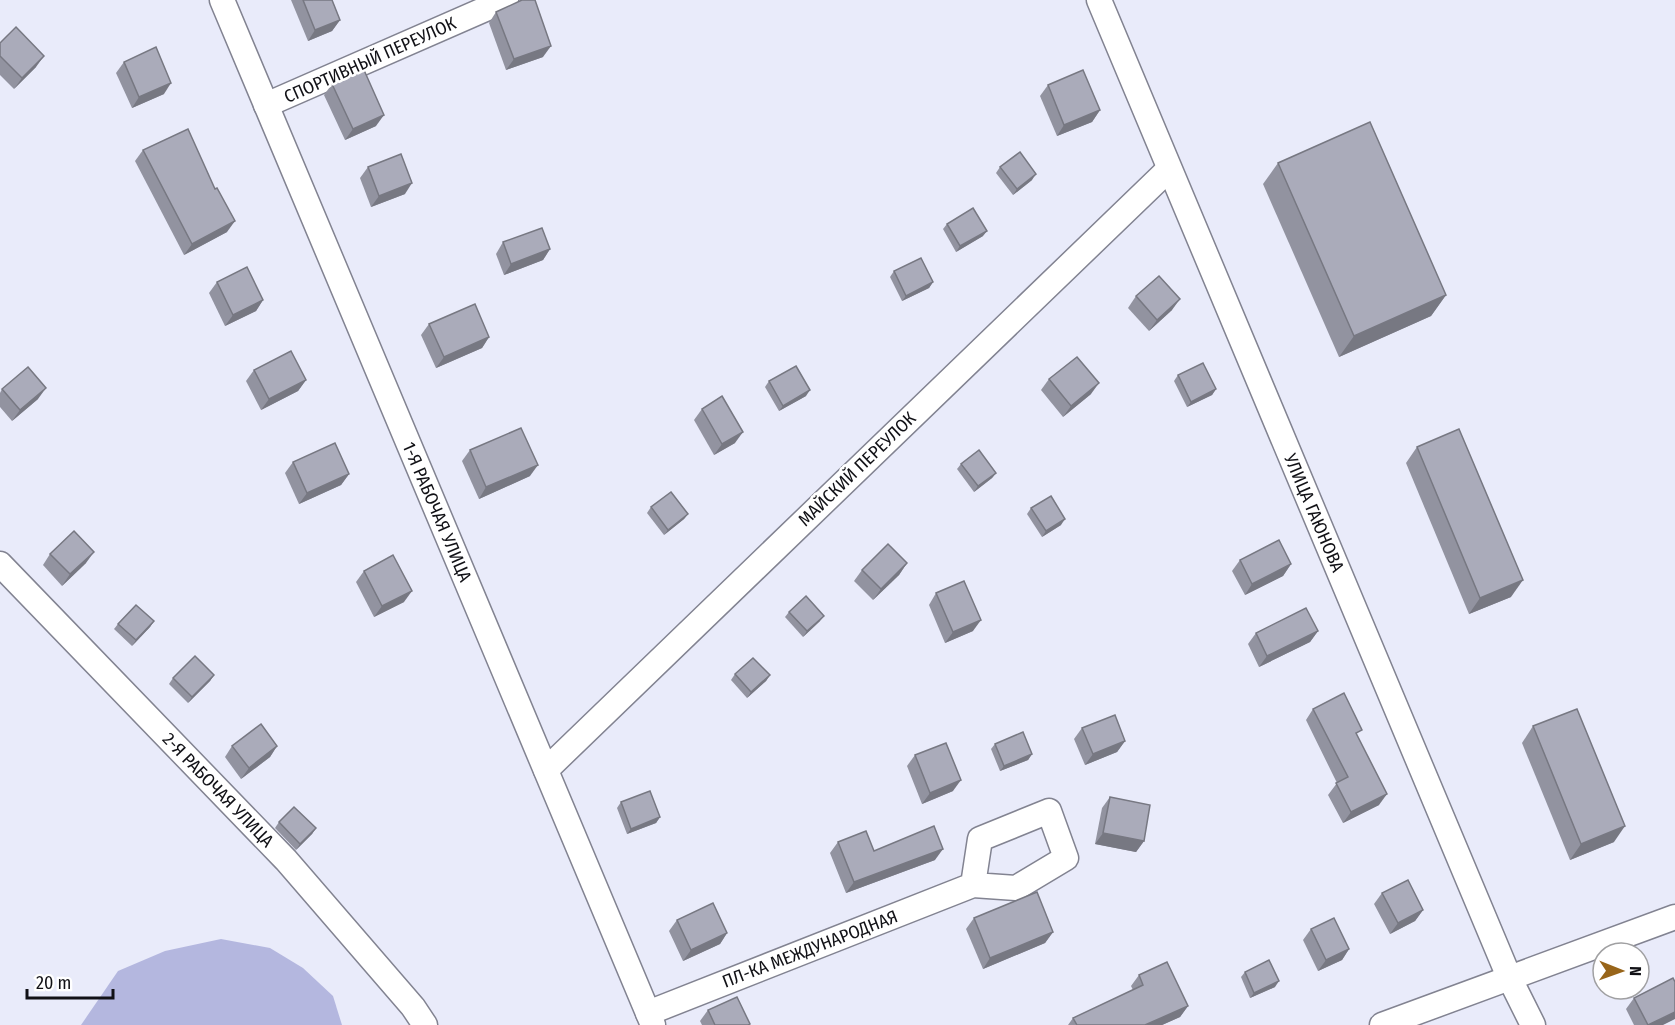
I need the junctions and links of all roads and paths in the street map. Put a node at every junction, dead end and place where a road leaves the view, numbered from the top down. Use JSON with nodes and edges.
{"nodes":[{"id":1,"x":222,"y":0,"type":"edge"},
{"id":2,"x":506,"y":0,"type":"edge"},
{"id":3,"x":1099,"y":0,"type":"edge"},
{"id":4,"x":266,"y":105,"type":"junction"},
{"id":5,"x":1169,"y":169,"type":"junction"},
{"id":6,"x":0,"y":564,"type":"edge"},
{"id":7,"x":546,"y":770,"type":"junction"},
{"id":8,"x":973,"y":885,"type":"dead end"},
{"id":9,"x":1675,"y":917,"type":"edge"},
{"id":10,"x":1509,"y":977,"type":"junction"},
{"id":11,"x":650,"y":1019,"type":"edge"},
{"id":12,"x":425,"y":1025,"type":"edge"},
{"id":13,"x":1382,"y":1025,"type":"edge"},
{"id":14,"x":1533,"y":1025,"type":"edge"}],
"edges":[{"from":1,"to":4,"type":"street","name":"1-Я РАБОЧАЯ УЛИЦА"},
{"from":2,"to":4,"type":"street","name":"СПОРТИВНЫЙ ПЕРЕУЛОК"},
{"from":3,"to":5,"type":"street","name":"УЛИЦА ГАЮНОВА"},
{"from":4,"to":7,"type":"street","name":"1-Я РАБОЧАЯ УЛИЦА"},
{"from":5,"to":7,"type":"street","name":"МАЙСКИЙ ПЕРЕУЛОК"},
{"from":5,"to":10,"type":"street","name":"УЛИЦА ГАЮНОВА"},
{"from":6,"to":12,"type":"street","name":"2-Я РАБОЧАЯ УЛИЦА"},
{"from":7,"to":11,"type":"street","name":"1-Я РАБОЧАЯ УЛИЦА"},
{"from":8,"to":11,"type":"street","name":"ПЛ-КА МЕЖДУНАРОДНАЯ"},
{"from":9,"to":10,"type":"street"},
{"from":10,"to":13,"type":"street"},
{"from":10,"to":14,"type":"street","name":"УЛИЦА ГАЮНОВА"}]}
